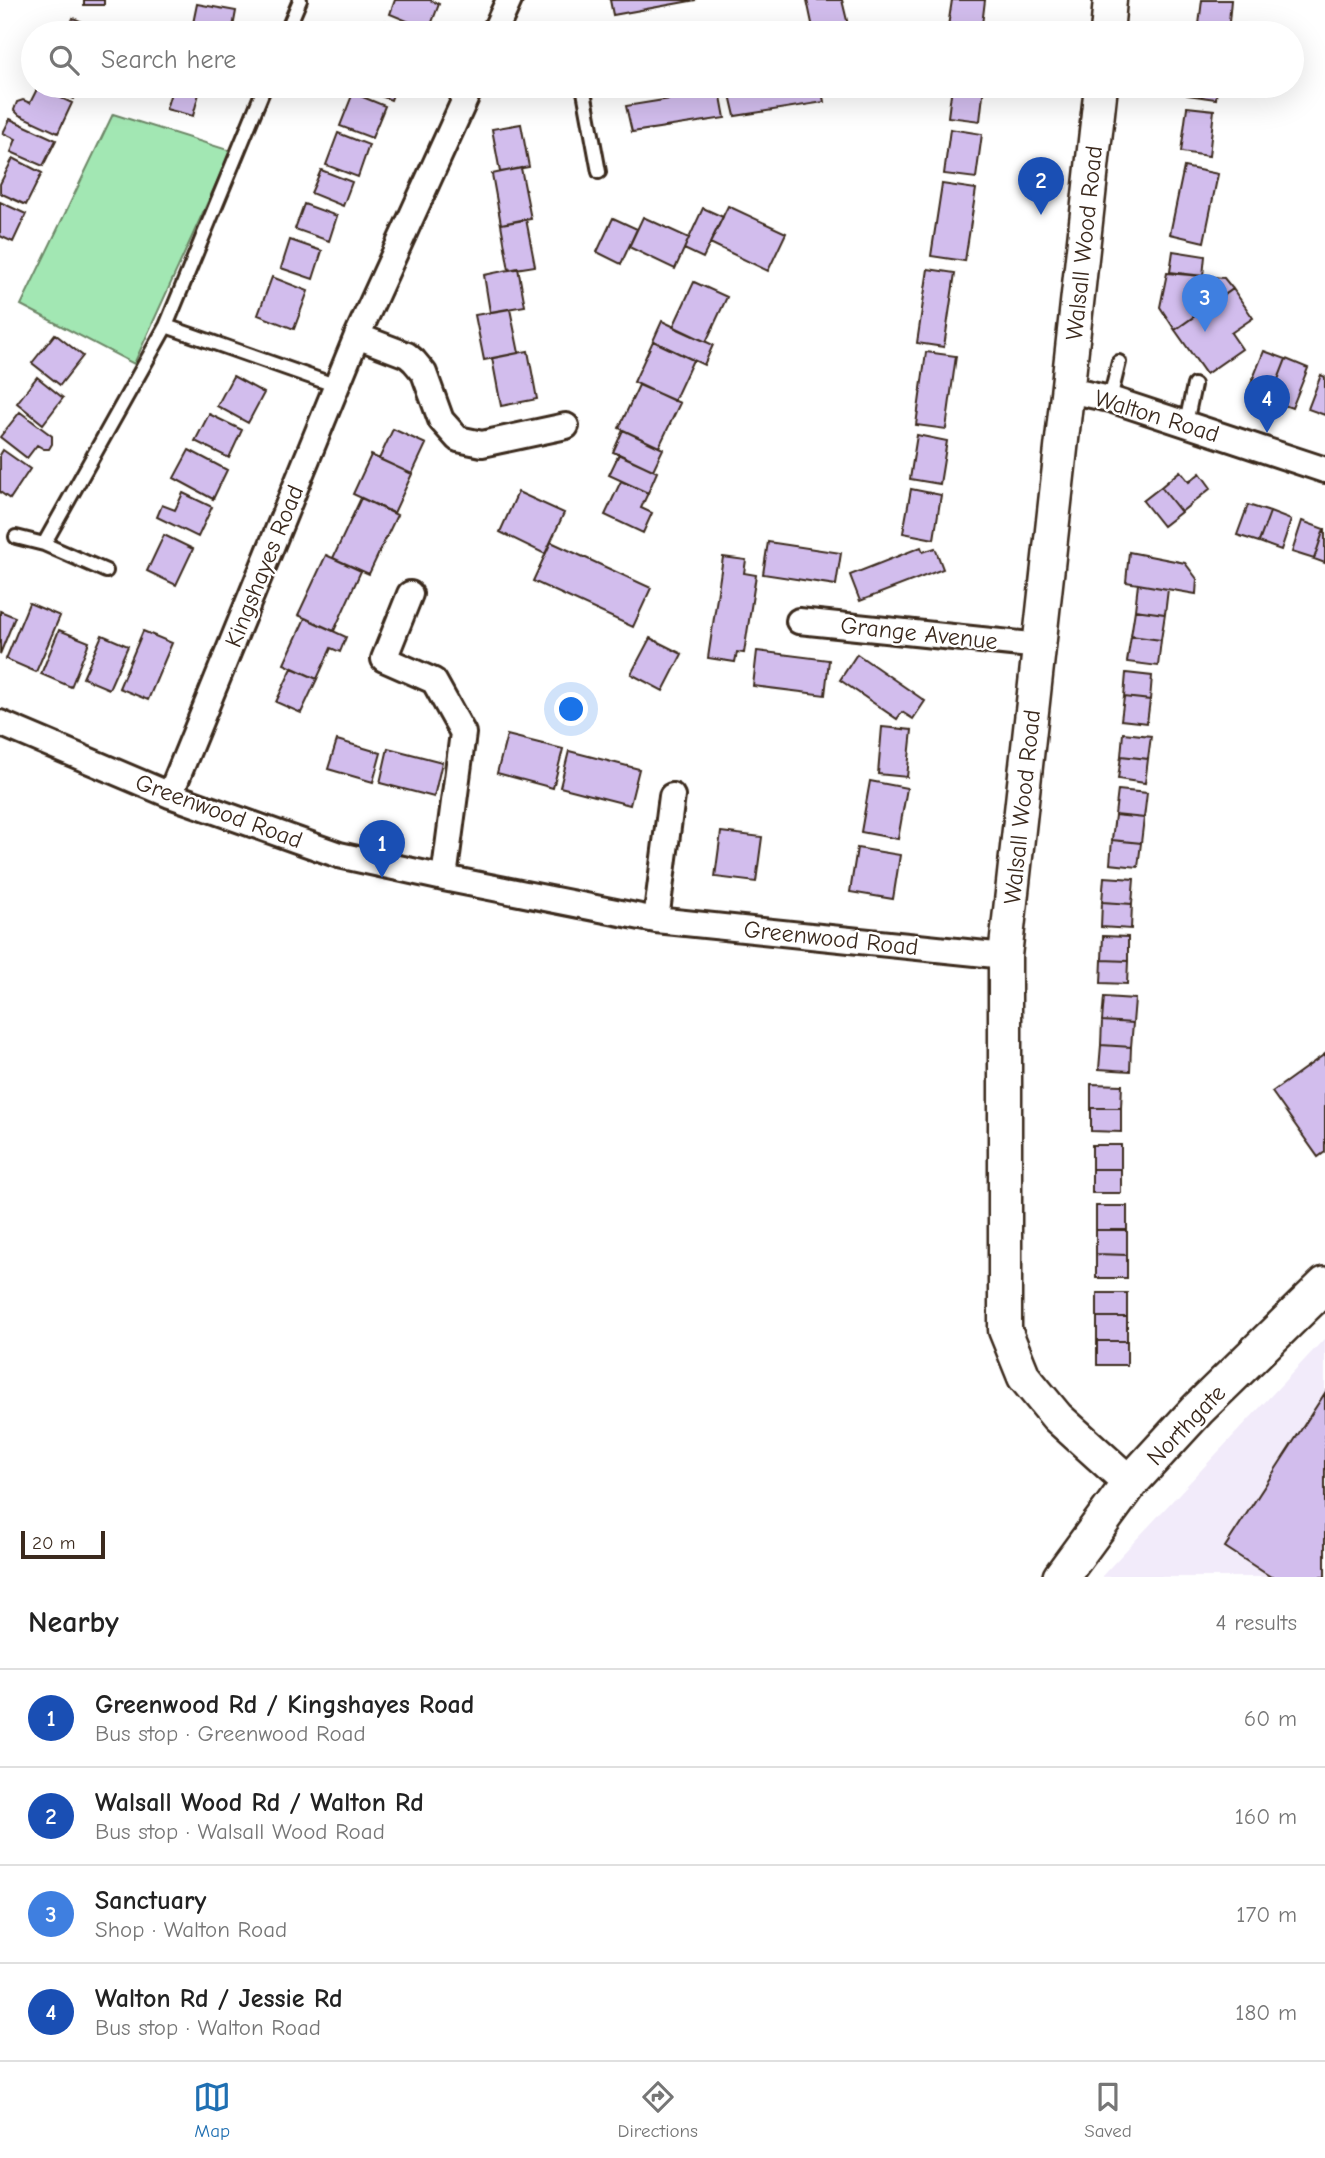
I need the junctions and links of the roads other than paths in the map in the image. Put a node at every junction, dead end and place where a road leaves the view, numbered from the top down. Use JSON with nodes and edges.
{"nodes":[{"id":1,"x":300,"y":0,"type":"edge"},
{"id":2,"x":509,"y":0,"type":"edge"},
{"id":3,"x":1110,"y":0,"type":"edge"},
{"id":4,"x":291,"y":21,"type":"edge"},
{"id":5,"x":499,"y":21,"type":"edge"},
{"id":6,"x":1108,"y":21,"type":"edge"},
{"id":7,"x":260,"y":98,"type":"edge"},
{"id":8,"x":466,"y":98,"type":"edge"},
{"id":9,"x":585,"y":98,"type":"edge"},
{"id":10,"x":1100,"y":98,"type":"edge"},
{"id":11,"x":599,"y":172,"type":"dead end"},
{"id":12,"x":166,"y":326,"type":"junction"},
{"id":13,"x":357,"y":336,"type":"junction"},
{"id":14,"x":1119,"y":362,"type":"dead end"},
{"id":15,"x":1194,"y":385,"type":"dead end"},
{"id":16,"x":337,"y":386,"type":"junction"},
{"id":17,"x":1068,"y":390,"type":"junction"},
{"id":18,"x":1110,"y":399,"type":"junction"},
{"id":19,"x":1186,"y":424,"type":"junction"},
{"id":20,"x":566,"y":426,"type":"dead end"},
{"id":21,"x":1325,"y":470,"type":"edge"},
{"id":22,"x":16,"y":537,"type":"dead end"},
{"id":23,"x":44,"y":544,"type":"junction"},
{"id":24,"x":106,"y":571,"type":"dead end"},
{"id":25,"x":410,"y":594,"type":"dead end"},
{"id":26,"x":799,"y":621,"type":"dead end"},
{"id":27,"x":1040,"y":646,"type":"junction"},
{"id":28,"x":0,"y":723,"type":"edge"},
{"id":29,"x":170,"y":795,"type":"junction"},
{"id":30,"x":672,"y":796,"type":"dead end"},
{"id":31,"x":444,"y":878,"type":"junction"},
{"id":32,"x":656,"y":919,"type":"junction"},
{"id":33,"x":1005,"y":956,"type":"junction"},
{"id":34,"x":1325,"y":1285,"type":"edge"},
{"id":35,"x":1130,"y":1483,"type":"junction"},
{"id":36,"x":1061,"y":1577,"type":"edge"}],
"edges":[{"from":1,"to":4,"type":"lane"},
{"from":2,"to":5,"type":"street"},
{"from":3,"to":6,"type":"street"},
{"from":7,"to":12,"type":"lane"},
{"from":8,"to":13,"type":"street","name":"Kingshayes Road"},
{"from":9,"to":11,"type":"lane"},
{"from":10,"to":17,"type":"street","name":"Walsall Wood Road"},
{"from":12,"to":16,"type":"lane"},
{"from":12,"to":23,"type":"lane"},
{"from":13,"to":16,"type":"street","name":"Kingshayes Road"},
{"from":13,"to":20,"type":"street"},
{"from":14,"to":18,"type":"lane"},
{"from":15,"to":19,"type":"lane"},
{"from":16,"to":29,"type":"street","name":"Kingshayes Road"},
{"from":17,"to":18,"type":"street","name":"Walton Road"},
{"from":17,"to":27,"type":"street","name":"Walsall Wood Road"},
{"from":18,"to":19,"type":"street","name":"Walton Road"},
{"from":19,"to":21,"type":"street","name":"Walton Road"},
{"from":22,"to":23,"type":"lane"},
{"from":23,"to":24,"type":"lane"},
{"from":25,"to":31,"type":"street"},
{"from":26,"to":27,"type":"street","name":"Grange Avenue"},
{"from":27,"to":33,"type":"street","name":"Walsall Wood Road"},
{"from":28,"to":29,"type":"street","name":"Greenwood Road"},
{"from":29,"to":31,"type":"street","name":"Greenwood Road"},
{"from":30,"to":32,"type":"street"},
{"from":31,"to":32,"type":"street","name":"Greenwood Road"},
{"from":32,"to":33,"type":"street","name":"Greenwood Road"},
{"from":33,"to":35,"type":"street","name":"Walsall Wood Road"},
{"from":34,"to":35,"type":"main road","name":"Northgate"},
{"from":35,"to":36,"type":"main road","name":"Northgate"}]}
